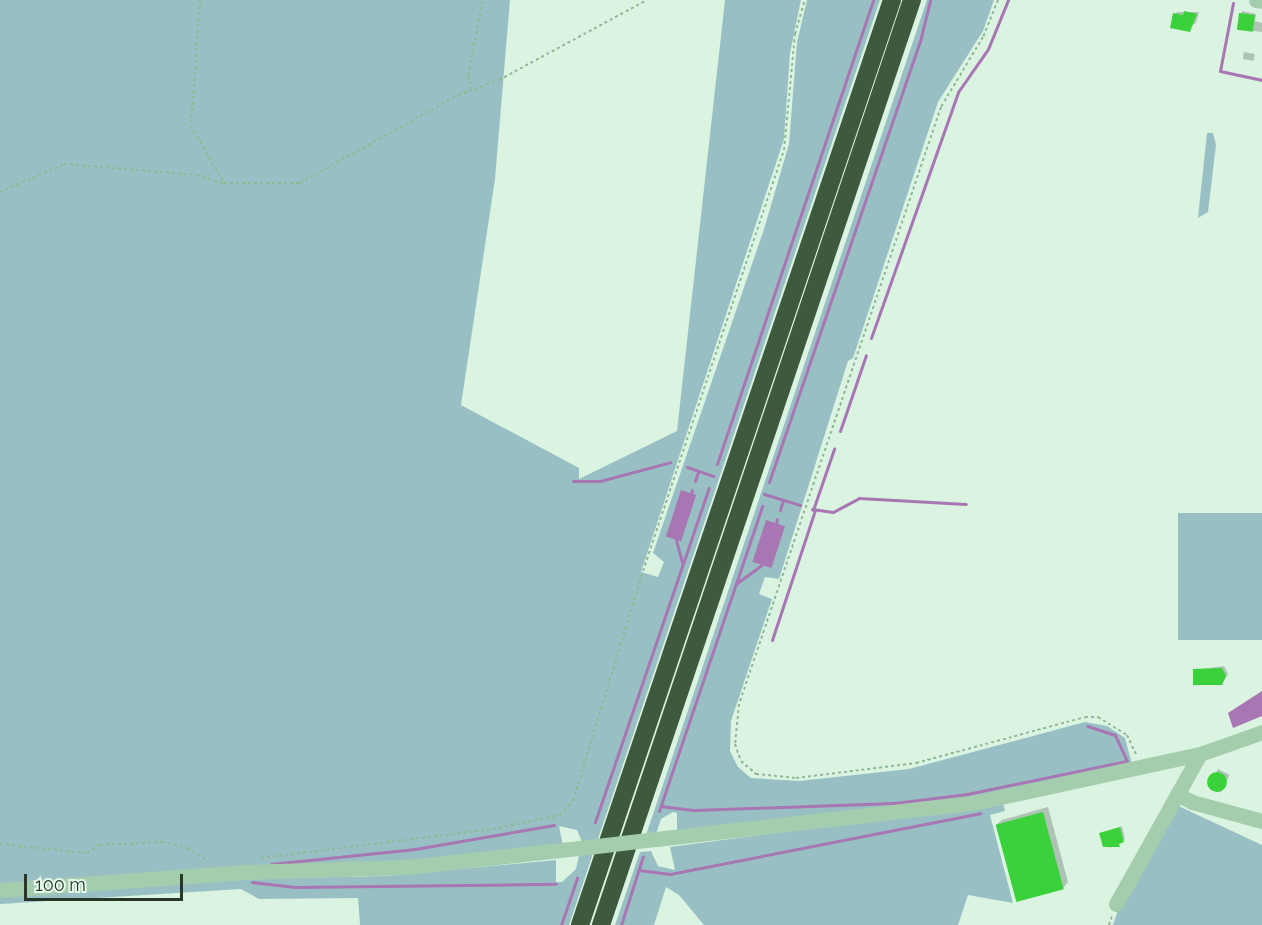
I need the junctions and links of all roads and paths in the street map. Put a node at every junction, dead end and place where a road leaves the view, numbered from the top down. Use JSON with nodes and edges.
{"nodes":[{"id":1,"x":200,"y":0,"type":"edge"},
{"id":2,"x":483,"y":0,"type":"edge"},
{"id":3,"x":646,"y":0,"type":"edge"},
{"id":4,"x":805,"y":0,"type":"edge"},
{"id":5,"x":892,"y":0,"type":"edge"},
{"id":6,"x":912,"y":0,"type":"edge"},
{"id":7,"x":998,"y":0,"type":"edge"},
{"id":8,"x":1256,"y":0,"type":"edge"},
{"id":9,"x":1262,"y":1,"type":"edge"},
{"id":10,"x":472,"y":90,"type":"junction"},
{"id":11,"x":478,"y":90,"type":"dead end"},
{"id":12,"x":224,"y":183,"type":"junction"},
{"id":13,"x":0,"y":192,"type":"edge"},
{"id":14,"x":1262,"y":732,"type":"edge"},
{"id":15,"x":1200,"y":754,"type":"junction"},
{"id":16,"x":1140,"y":767,"type":"junction"},
{"id":17,"x":1176,"y":794,"type":"junction"},
{"id":18,"x":1262,"y":821,"type":"edge"},
{"id":19,"x":0,"y":844,"type":"edge"},
{"id":20,"x":246,"y":872,"type":"junction"},
{"id":21,"x":218,"y":874,"type":"junction"},
{"id":22,"x":0,"y":890,"type":"edge"},
{"id":23,"x":1116,"y":904,"type":"dead end"},
{"id":24,"x":580,"y":925,"type":"edge"},
{"id":25,"x":601,"y":925,"type":"edge"}],
"edges":[{"from":1,"to":12,"type":"path"},
{"from":2,"to":10,"type":"path"},
{"from":3,"to":10,"type":"path"},
{"from":4,"to":20,"type":"path"},
{"from":5,"to":24,"type":"highway"},
{"from":6,"to":25,"type":"highway"},
{"from":7,"to":16,"type":"path"},
{"from":8,"to":9,"type":"street"},
{"from":10,"to":11,"type":"path"},
{"from":10,"to":12,"type":"path"},
{"from":12,"to":13,"type":"path"},
{"from":14,"to":15,"type":"street"},
{"from":15,"to":16,"type":"street"},
{"from":15,"to":17,"type":"street"},
{"from":16,"to":20,"type":"street","bridge":true},
{"from":17,"to":18,"type":"street"},
{"from":17,"to":23,"type":"street"},
{"from":19,"to":21,"type":"path"},
{"from":20,"to":21,"type":"street"},
{"from":21,"to":22,"type":"street"}]}
